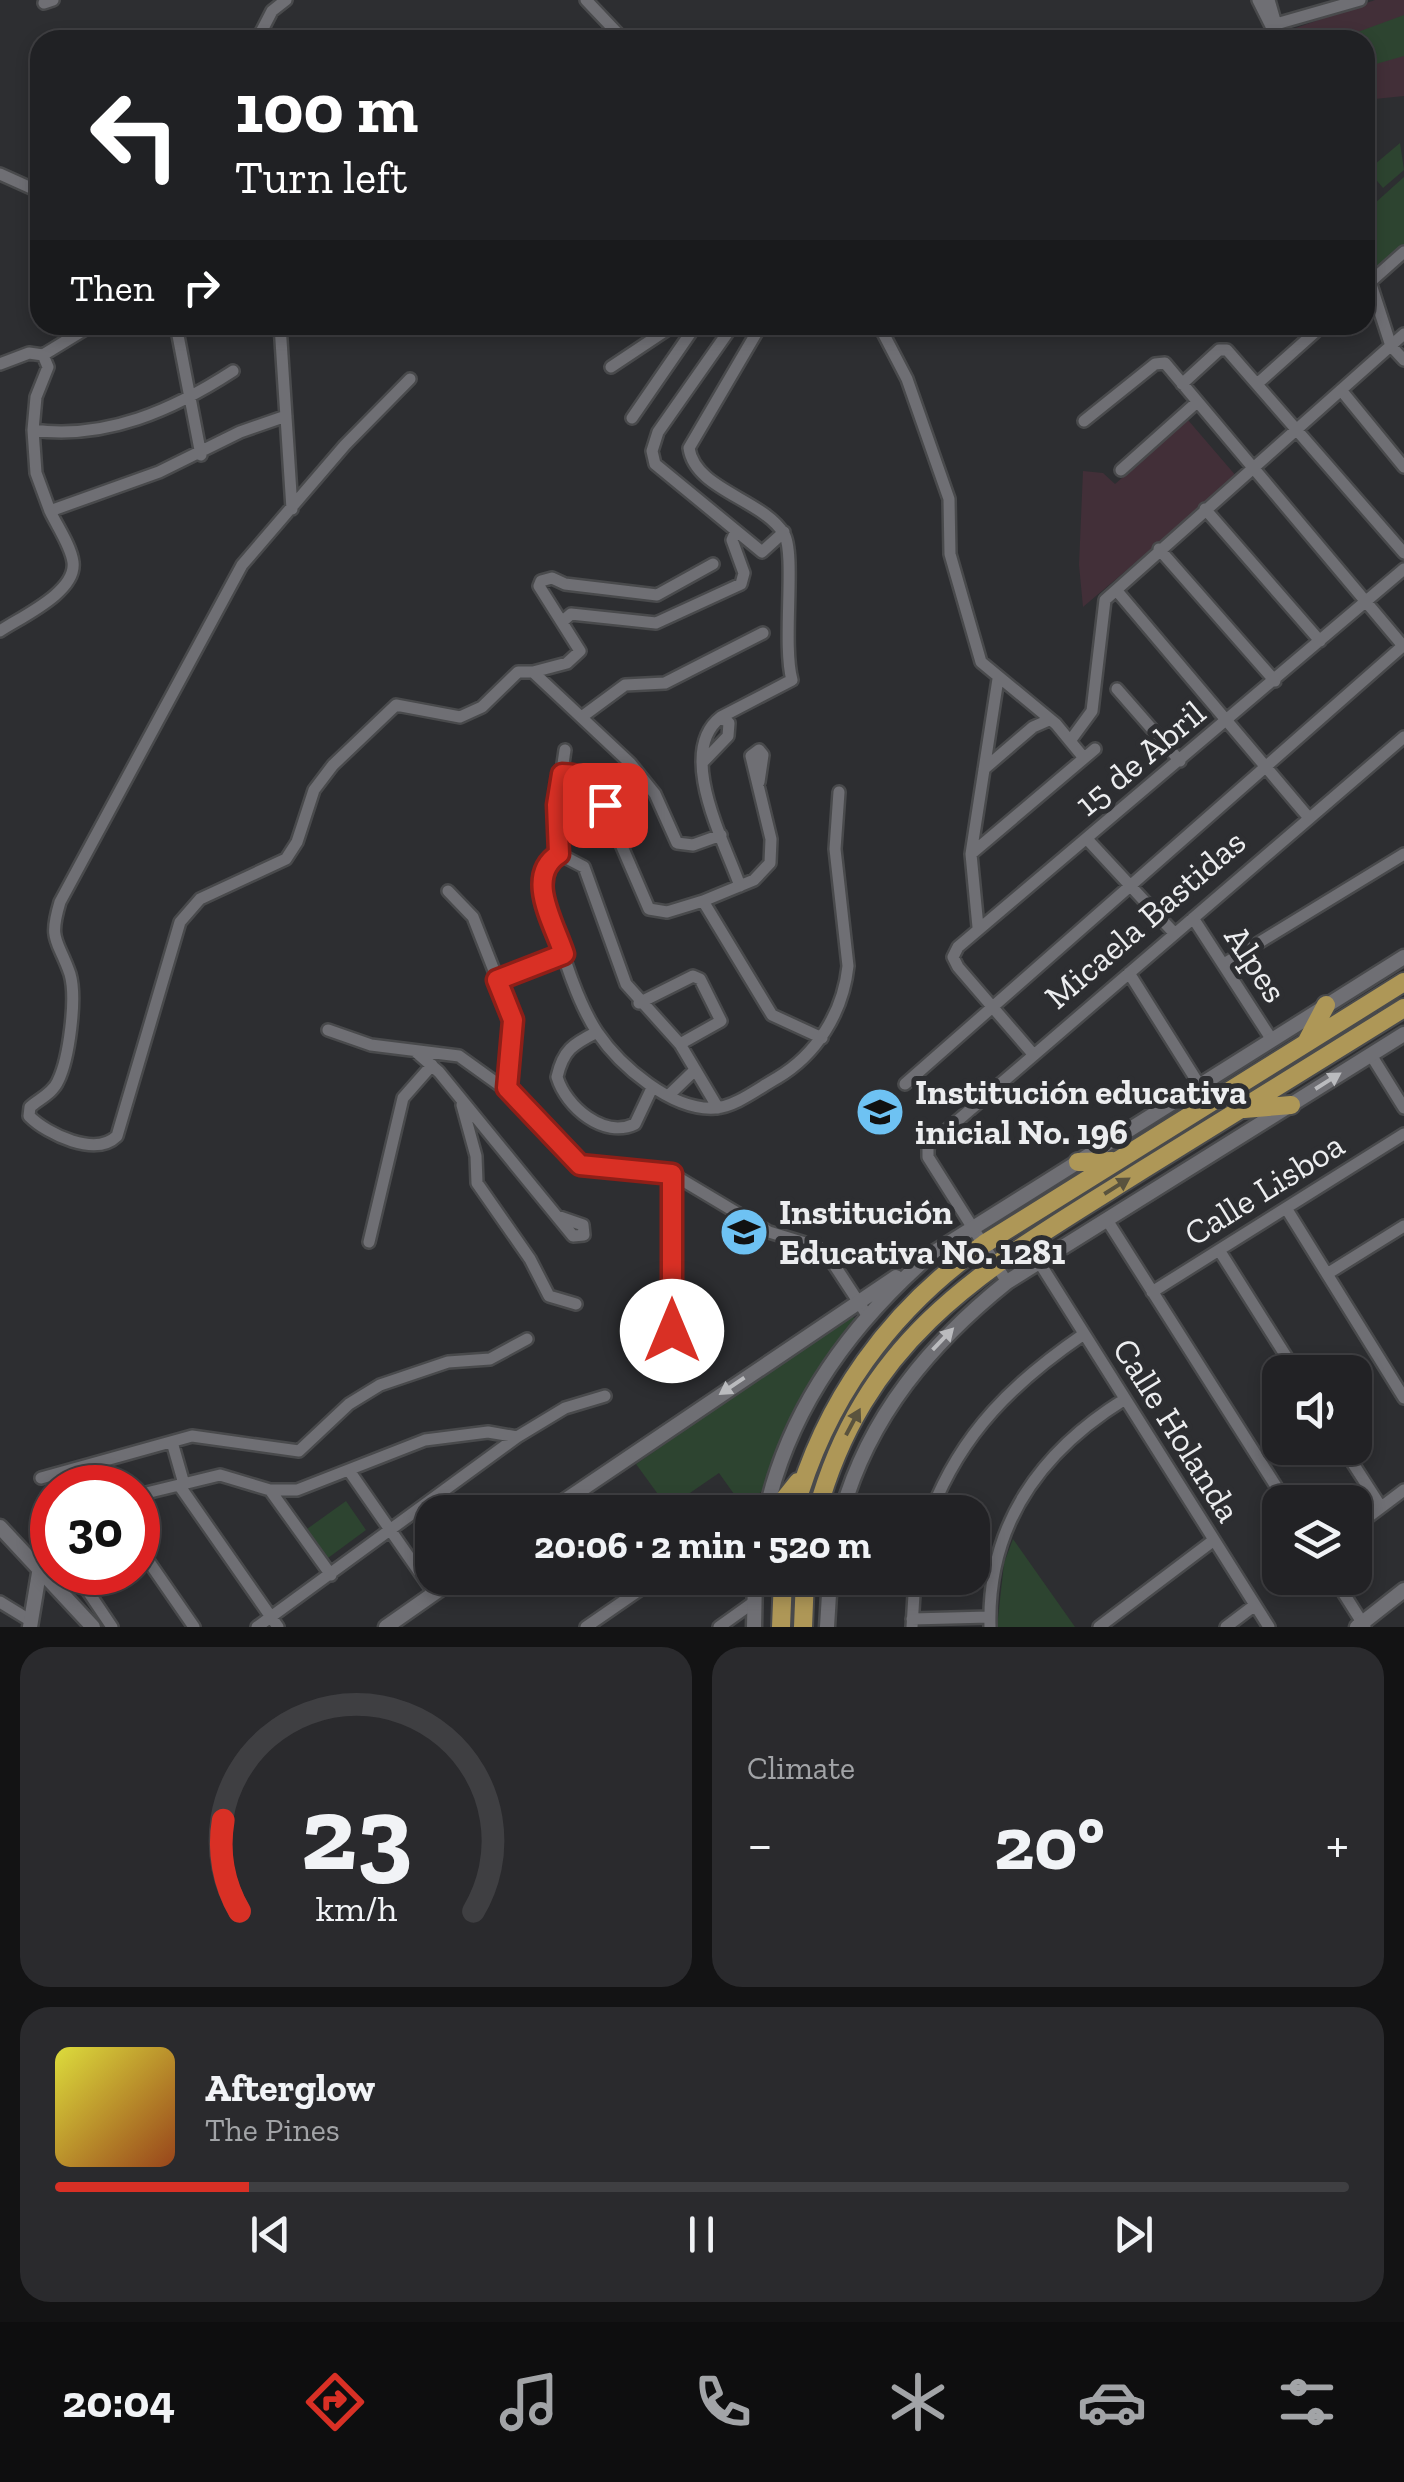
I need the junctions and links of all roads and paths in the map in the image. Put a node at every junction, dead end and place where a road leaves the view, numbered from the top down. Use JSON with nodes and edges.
{"nodes":[{"id":1,"x":286,"y":0,"type":"edge"},
{"id":2,"x":586,"y":0,"type":"edge"},
{"id":3,"x":1258,"y":0,"type":"edge"},
{"id":4,"x":1269,"y":0,"type":"edge"},
{"id":5,"x":1360,"y":0,"type":"edge"},
{"id":6,"x":1276,"y":24,"type":"junction"},
{"id":7,"x":262,"y":30,"type":"edge"},
{"id":8,"x":614,"y":30,"type":"edge"},
{"id":9,"x":1274,"y":30,"type":"edge"},
{"id":10,"x":1277,"y":30,"type":"edge"},
{"id":11,"x":0,"y":174,"type":"edge"},
{"id":12,"x":30,"y":188,"type":"edge"},
{"id":13,"x":1404,"y":252,"type":"edge"},
{"id":14,"x":1375,"y":278,"type":"edge"},
{"id":15,"x":1375,"y":303,"type":"edge"},
{"id":16,"x":1404,"y":334,"type":"edge"},
{"id":17,"x":76,"y":335,"type":"edge"},
{"id":18,"x":178,"y":335,"type":"edge"},
{"id":19,"x":281,"y":335,"type":"edge"},
{"id":20,"x":659,"y":335,"type":"edge"},
{"id":21,"x":689,"y":335,"type":"edge"},
{"id":22,"x":726,"y":335,"type":"edge"},
{"id":23,"x":755,"y":335,"type":"edge"},
{"id":24,"x":884,"y":335,"type":"edge"},
{"id":25,"x":1311,"y":335,"type":"edge"},
{"id":26,"x":1391,"y":346,"type":"junction"},
{"id":27,"x":44,"y":355,"type":"junction"},
{"id":28,"x":1404,"y":360,"type":"edge"},
{"id":29,"x":0,"y":364,"type":"edge"},
{"id":30,"x":611,"y":366,"type":"dead end"},
{"id":31,"x":234,"y":372,"type":"dead end"},
{"id":32,"x":410,"y":379,"type":"dead end"},
{"id":33,"x":1182,"y":384,"type":"junction"},
{"id":34,"x":1257,"y":384,"type":"junction"},
{"id":35,"x":1341,"y":390,"type":"junction"},
{"id":36,"x":188,"y":398,"type":"junction"},
{"id":37,"x":1196,"y":403,"type":"junction"},
{"id":38,"x":286,"y":416,"type":"junction"},
{"id":39,"x":632,"y":418,"type":"dead end"},
{"id":40,"x":1084,"y":421,"type":"dead end"},
{"id":41,"x":1296,"y":429,"type":"junction"},
{"id":42,"x":34,"y":430,"type":"junction"},
{"id":43,"x":201,"y":454,"type":"junction"},
{"id":44,"x":1404,"y":467,"type":"edge"},
{"id":45,"x":1120,"y":470,"type":"dead end"},
{"id":46,"x":1250,"y":470,"type":"junction"},
{"id":47,"x":292,"y":509,"type":"junction"},
{"id":48,"x":1205,"y":509,"type":"junction"},
{"id":49,"x":50,"y":511,"type":"junction"},
{"id":50,"x":736,"y":530,"type":"junction"},
{"id":51,"x":784,"y":532,"type":"junction"},
{"id":52,"x":1159,"y":549,"type":"junction"},
{"id":53,"x":1404,"y":553,"type":"edge"},
{"id":54,"x":713,"y":564,"type":"dead end"},
{"id":55,"x":1404,"y":568,"type":"edge"},
{"id":56,"x":1116,"y":591,"type":"junction"},
{"id":57,"x":1365,"y":603,"type":"junction"},
{"id":58,"x":562,"y":621,"type":"junction"},
{"id":59,"x":0,"y":631,"type":"edge"},
{"id":60,"x":763,"y":633,"type":"dead end"},
{"id":61,"x":1320,"y":641,"type":"junction"},
{"id":62,"x":1404,"y":646,"type":"edge"},
{"id":63,"x":533,"y":672,"type":"junction"},
{"id":64,"x":998,"y":679,"type":"junction"},
{"id":65,"x":1275,"y":680,"type":"junction"},
{"id":66,"x":1118,"y":688,"type":"dead end"},
{"id":67,"x":583,"y":716,"type":"junction"},
{"id":68,"x":722,"y":717,"type":"junction"},
{"id":69,"x":1049,"y":720,"type":"junction"},
{"id":70,"x":1226,"y":723,"type":"junction"},
{"id":71,"x":1404,"y":738,"type":"edge"},
{"id":72,"x":1070,"y":741,"type":"junction"},
{"id":73,"x":1096,"y":749,"type":"dead end"},
{"id":74,"x":565,"y":750,"type":"dead end"},
{"id":75,"x":1084,"y":758,"type":"junction"},
{"id":76,"x":1180,"y":761,"type":"junction"},
{"id":77,"x":703,"y":762,"type":"junction"},
{"id":78,"x":1264,"y":767,"type":"junction"},
{"id":79,"x":984,"y":770,"type":"junction"},
{"id":80,"x":562,"y":774,"type":"junction"},
{"id":81,"x":759,"y":782,"type":"dead end"},
{"id":82,"x":839,"y":792,"type":"dead end"},
{"id":83,"x":1309,"y":818,"type":"junction"},
{"id":84,"x":721,"y":835,"type":"junction"},
{"id":85,"x":1087,"y":839,"type":"junction"},
{"id":86,"x":559,"y":854,"type":"junction"},
{"id":87,"x":972,"y":854,"type":"junction"},
{"id":88,"x":1404,"y":854,"type":"edge"},
{"id":89,"x":1130,"y":885,"type":"junction"},
{"id":90,"x":740,"y":886,"type":"junction"},
{"id":91,"x":448,"y":891,"type":"dead end"},
{"id":92,"x":703,"y":901,"type":"junction"},
{"id":93,"x":1193,"y":918,"type":"junction"},
{"id":94,"x":978,"y":927,"type":"junction"},
{"id":95,"x":1175,"y":934,"type":"junction"},
{"id":96,"x":564,"y":954,"type":"junction"},
{"id":97,"x":1404,"y":957,"type":"edge"},
{"id":98,"x":1224,"y":964,"type":"junction"},
{"id":99,"x":1129,"y":972,"type":"junction"},
{"id":100,"x":497,"y":980,"type":"junction"},
{"id":101,"x":1404,"y":982,"type":"edge"},
{"id":102,"x":639,"y":1003,"type":"junction"},
{"id":103,"x":1326,"y":1004,"type":"junction"},
{"id":104,"x":990,"y":1006,"type":"junction"},
{"id":105,"x":1404,"y":1008,"type":"edge"},
{"id":106,"x":328,"y":1030,"type":"dead end"},
{"id":107,"x":597,"y":1032,"type":"junction"},
{"id":108,"x":1404,"y":1034,"type":"edge"},
{"id":109,"x":822,"y":1038,"type":"junction"},
{"id":110,"x":1272,"y":1040,"type":"junction"},
{"id":111,"x":1306,"y":1043,"type":"junction"},
{"id":112,"x":680,"y":1044,"type":"junction"},
{"id":113,"x":416,"y":1051,"type":"junction"},
{"id":114,"x":1033,"y":1054,"type":"junction"},
{"id":115,"x":1371,"y":1054,"type":"junction"},
{"id":116,"x":432,"y":1065,"type":"junction"},
{"id":117,"x":694,"y":1070,"type":"junction"},
{"id":118,"x":906,"y":1084,"type":"dead end"},
{"id":119,"x":1200,"y":1086,"type":"junction"},
{"id":120,"x":507,"y":1088,"type":"junction"},
{"id":121,"x":652,"y":1088,"type":"junction"},
{"id":122,"x":668,"y":1096,"type":"junction"},
{"id":123,"x":461,"y":1101,"type":"junction"},
{"id":124,"x":1291,"y":1105,"type":"junction"},
{"id":125,"x":718,"y":1108,"type":"junction"},
{"id":126,"x":1404,"y":1108,"type":"edge"},
{"id":127,"x":1239,"y":1110,"type":"junction"},
{"id":128,"x":1404,"y":1134,"type":"edge"},
{"id":129,"x":1123,"y":1159,"type":"junction"},
{"id":130,"x":1078,"y":1162,"type":"junction"},
{"id":131,"x":672,"y":1174,"type":"junction"},
{"id":132,"x":1286,"y":1208,"type":"junction"},
{"id":133,"x":557,"y":1216,"type":"dead end"},
{"id":134,"x":1107,"y":1220,"type":"junction"},
{"id":135,"x":1404,"y":1226,"type":"edge"},
{"id":136,"x":974,"y":1227,"type":"junction"},
{"id":137,"x":370,"y":1242,"type":"dead end"},
{"id":138,"x":984,"y":1244,"type":"junction"},
{"id":139,"x":1219,"y":1250,"type":"junction"},
{"id":140,"x":930,"y":1255,"type":"junction"},
{"id":141,"x":1039,"y":1262,"type":"junction"},
{"id":142,"x":996,"y":1263,"type":"junction"},
{"id":143,"x":1327,"y":1274,"type":"junction"},
{"id":144,"x":1008,"y":1282,"type":"junction"},
{"id":145,"x":672,"y":1289,"type":"dead end"},
{"id":146,"x":1152,"y":1292,"type":"junction"},
{"id":147,"x":858,"y":1300,"type":"junction"},
{"id":148,"x":576,"y":1304,"type":"dead end"},
{"id":149,"x":867,"y":1314,"type":"junction"},
{"id":150,"x":1084,"y":1334,"type":"junction"},
{"id":151,"x":527,"y":1339,"type":"dead end"},
{"id":152,"x":1285,"y":1355,"type":"edge"},
{"id":153,"x":605,"y":1396,"type":"dead end"},
{"id":154,"x":1404,"y":1398,"type":"edge"},
{"id":155,"x":1125,"y":1399,"type":"junction"},
{"id":156,"x":517,"y":1437,"type":"junction"},
{"id":157,"x":172,"y":1442,"type":"junction"},
{"id":158,"x":88,"y":1465,"type":"edge"},
{"id":159,"x":1354,"y":1465,"type":"edge"},
{"id":160,"x":808,"y":1470,"type":"junction"},
{"id":161,"x":350,"y":1472,"type":"junction"},
{"id":162,"x":182,"y":1485,"type":"junction"},
{"id":163,"x":1275,"y":1485,"type":"edge"},
{"id":164,"x":160,"y":1490,"type":"edge"},
{"id":165,"x":270,"y":1490,"type":"junction"},
{"id":166,"x":1404,"y":1490,"type":"edge"},
{"id":167,"x":573,"y":1495,"type":"edge"},
{"id":168,"x":774,"y":1495,"type":"edge"},
{"id":169,"x":783,"y":1495,"type":"edge"},
{"id":170,"x":800,"y":1495,"type":"edge"},
{"id":171,"x":823,"y":1495,"type":"edge"},
{"id":172,"x":849,"y":1495,"type":"edge"},
{"id":173,"x":939,"y":1495,"type":"edge"},
{"id":174,"x":1381,"y":1507,"type":"junction"},
{"id":175,"x":1372,"y":1514,"type":"edge"},
{"id":176,"x":0,"y":1527,"type":"edge"},
{"id":177,"x":389,"y":1532,"type":"junction"},
{"id":178,"x":1214,"y":1540,"type":"junction"},
{"id":179,"x":30,"y":1558,"type":"edge"},
{"id":180,"x":415,"y":1567,"type":"edge"},
{"id":181,"x":330,"y":1576,"type":"junction"},
{"id":182,"x":160,"y":1578,"type":"edge"},
{"id":183,"x":1404,"y":1590,"type":"edge"},
{"id":184,"x":35,"y":1595,"type":"edge"},
{"id":185,"x":64,"y":1595,"type":"edge"},
{"id":186,"x":90,"y":1595,"type":"edge"},
{"id":187,"x":431,"y":1595,"type":"edge"},
{"id":188,"x":632,"y":1595,"type":"edge"},
{"id":189,"x":755,"y":1595,"type":"edge"},
{"id":190,"x":782,"y":1595,"type":"edge"},
{"id":191,"x":804,"y":1595,"type":"edge"},
{"id":192,"x":829,"y":1595,"type":"edge"},
{"id":193,"x":914,"y":1595,"type":"edge"},
{"id":194,"x":1344,"y":1595,"type":"edge"},
{"id":195,"x":0,"y":1602,"type":"edge"},
{"id":196,"x":754,"y":1602,"type":"junction"},
{"id":197,"x":1255,"y":1605,"type":"junction"},
{"id":198,"x":274,"y":1622,"type":"edge"},
{"id":199,"x":990,"y":1622,"type":"edge"},
{"id":200,"x":912,"y":1623,"type":"edge"},
{"id":201,"x":30,"y":1624,"type":"edge"},
{"id":202,"x":1361,"y":1626,"type":"edge"},
{"id":203,"x":93,"y":1627,"type":"edge"},
{"id":204,"x":112,"y":1627,"type":"edge"},
{"id":205,"x":194,"y":1627,"type":"edge"},
{"id":206,"x":257,"y":1627,"type":"edge"},
{"id":207,"x":386,"y":1627,"type":"edge"},
{"id":208,"x":586,"y":1627,"type":"edge"},
{"id":209,"x":719,"y":1627,"type":"edge"},
{"id":210,"x":754,"y":1627,"type":"edge"},
{"id":211,"x":781,"y":1627,"type":"edge"},
{"id":212,"x":803,"y":1627,"type":"edge"},
{"id":213,"x":827,"y":1627,"type":"edge"},
{"id":214,"x":1098,"y":1627,"type":"edge"},
{"id":215,"x":1226,"y":1627,"type":"edge"},
{"id":216,"x":1268,"y":1627,"type":"edge"}],
"edges":[{"from":1,"to":7,"type":"street"},
{"from":2,"to":8,"type":"street"},
{"from":3,"to":9,"type":"street"},
{"from":4,"to":6,"type":"street"},
{"from":5,"to":6,"type":"street"},
{"from":6,"to":10,"type":"street"},
{"from":11,"to":12,"type":"street"},
{"from":13,"to":14,"type":"street"},
{"from":15,"to":26,"type":"street"},
{"from":16,"to":26,"type":"street"},
{"from":17,"to":27,"type":"street"},
{"from":18,"to":36,"type":"street"},
{"from":19,"to":38,"type":"street"},
{"from":20,"to":30,"type":"street"},
{"from":21,"to":39,"type":"street"},
{"from":22,"to":50,"type":"street"},
{"from":23,"to":51,"type":"street"},
{"from":24,"to":64,"type":"street"},
{"from":25,"to":34,"type":"street"},
{"from":26,"to":28,"type":"street"},
{"from":26,"to":35,"type":"street"},
{"from":27,"to":29,"type":"street"},
{"from":27,"to":42,"type":"street"},
{"from":31,"to":36,"type":"street"},
{"from":32,"to":47,"type":"street"},
{"from":33,"to":34,"type":"street"},
{"from":33,"to":37,"type":"street"},
{"from":33,"to":40,"type":"street"},
{"from":34,"to":41,"type":"street"},
{"from":35,"to":41,"type":"street"},
{"from":35,"to":44,"type":"street"},
{"from":36,"to":42,"type":"street"},
{"from":36,"to":43,"type":"street"},
{"from":37,"to":45,"type":"street"},
{"from":37,"to":46,"type":"street"},
{"from":38,"to":43,"type":"street"},
{"from":38,"to":47,"type":"street"},
{"from":41,"to":46,"type":"street"},
{"from":41,"to":53,"type":"street"},
{"from":42,"to":49,"type":"street"},
{"from":43,"to":49,"type":"street"},
{"from":46,"to":48,"type":"street"},
{"from":46,"to":57,"type":"street"},
{"from":47,"to":63,"type":"street"},
{"from":48,"to":52,"type":"street"},
{"from":48,"to":61,"type":"street"},
{"from":49,"to":59,"type":"street"},
{"from":50,"to":51,"type":"street"},
{"from":50,"to":58,"type":"street"},
{"from":51,"to":68,"type":"street"},
{"from":52,"to":56,"type":"street"},
{"from":52,"to":65,"type":"street"},
{"from":54,"to":58,"type":"street"},
{"from":55,"to":57,"type":"street","name":"15 de Abril"},
{"from":56,"to":70,"type":"street"},
{"from":56,"to":72,"type":"street"},
{"from":57,"to":61,"type":"street","name":"15 de Abril"},
{"from":57,"to":62,"type":"street"},
{"from":58,"to":63,"type":"street"},
{"from":60,"to":67,"type":"street"},
{"from":61,"to":65,"type":"street","name":"15 de Abril"},
{"from":62,"to":78,"type":"street"},
{"from":63,"to":67,"type":"street"},
{"from":64,"to":69,"type":"street"},
{"from":64,"to":79,"type":"street"},
{"from":65,"to":70,"type":"street","name":"15 de Abril"},
{"from":66,"to":76,"type":"street"},
{"from":67,"to":84,"type":"street"},
{"from":68,"to":77,"type":"street"},
{"from":68,"to":77,"type":"street"},
{"from":69,"to":72,"type":"street"},
{"from":69,"to":79,"type":"street"},
{"from":70,"to":76,"type":"street","name":"15 de Abril"},
{"from":70,"to":78,"type":"street"},
{"from":71,"to":83,"type":"street","name":"Micaela Bastidas"},
{"from":72,"to":75,"type":"street"},
{"from":73,"to":75,"type":"street"},
{"from":74,"to":80,"type":"street"},
{"from":75,"to":87,"type":"street"},
{"from":76,"to":85,"type":"street","name":"15 de Abril"},
{"from":77,"to":84,"type":"street"},
{"from":78,"to":83,"type":"street"},
{"from":78,"to":89,"type":"street"},
{"from":79,"to":87,"type":"street"},
{"from":80,"to":86,"type":"street"},
{"from":80,"to":92,"type":"street"},
{"from":81,"to":90,"type":"street"},
{"from":82,"to":109,"type":"street"},
{"from":83,"to":93,"type":"street","name":"Micaela Bastidas"},
{"from":84,"to":90,"type":"street"},
{"from":85,"to":89,"type":"street"},
{"from":85,"to":94,"type":"street","name":"15 de Abril"},
{"from":86,"to":96,"type":"street"},
{"from":86,"to":102,"type":"street"},
{"from":87,"to":94,"type":"street"},
{"from":88,"to":98,"type":"street"},
{"from":89,"to":95,"type":"street"},
{"from":89,"to":104,"type":"street"},
{"from":90,"to":92,"type":"street"},
{"from":91,"to":100,"type":"street"},
{"from":92,"to":109,"type":"street"},
{"from":93,"to":95,"type":"street","name":"Micaela Bastidas"},
{"from":93,"to":98,"type":"street","name":"Alpes"},
{"from":94,"to":104,"type":"street","name":"15 de Abril"},
{"from":95,"to":99,"type":"street","name":"Micaela Bastidas"},
{"from":96,"to":100,"type":"street"},
{"from":96,"to":107,"type":"street"},
{"from":97,"to":103,"type":"street"},
{"from":98,"to":110,"type":"street","name":"Alpes"},
{"from":99,"to":114,"type":"street","name":"Micaela Bastidas"},
{"from":99,"to":119,"type":"street"},
{"from":100,"to":120,"type":"street"},
{"from":101,"to":111,"type":"main road"},
{"from":102,"to":112,"type":"street"},
{"from":102,"to":112,"type":"street"},
{"from":103,"to":110,"type":"street"},
{"from":103,"to":111,"type":"main road"},
{"from":104,"to":114,"type":"street"},
{"from":104,"to":118,"type":"street"},
{"from":105,"to":127,"type":"main road"},
{"from":106,"to":113,"type":"street"},
{"from":107,"to":121,"type":"street"},
{"from":107,"to":121,"type":"street"},
{"from":108,"to":115,"type":"street"},
{"from":109,"to":125,"type":"street"},
{"from":110,"to":119,"type":"street"},
{"from":111,"to":129,"type":"main road"},
{"from":112,"to":117,"type":"street"},
{"from":113,"to":116,"type":"street"},
{"from":113,"to":120,"type":"street"},
{"from":114,"to":136,"type":"street","name":"Micaela Bastidas"},
{"from":124,"to":115,"type":"street","one_way":true},
{"from":115,"to":126,"type":"street"},
{"from":116,"to":123,"type":"street"},
{"from":116,"to":137,"type":"street"},
{"from":117,"to":122,"type":"street"},
{"from":117,"to":125,"type":"street"},
{"from":119,"to":130,"type":"street"},
{"from":120,"to":131,"type":"street"},
{"from":121,"to":122,"type":"street"},
{"from":122,"to":125,"type":"street"},
{"from":123,"to":133,"type":"street"},
{"from":123,"to":148,"type":"street"},
{"from":124,"to":127,"type":"main road"},
{"from":124,"to":134,"type":"street"},
{"from":142,"to":127,"type":"main road","one_way":true},
{"from":128,"to":132,"type":"street","name":"Calle Lisboa"},
{"from":129,"to":130,"type":"main road"},
{"from":129,"to":138,"type":"main road"},
{"from":130,"to":136,"type":"street"},
{"from":131,"to":145,"type":"street"},
{"from":131,"to":147,"type":"street"},
{"from":132,"to":139,"type":"street","name":"Calle Lisboa"},
{"from":132,"to":143,"type":"street"},
{"from":134,"to":141,"type":"street"},
{"from":134,"to":146,"type":"street"},
{"from":135,"to":143,"type":"street"},
{"from":136,"to":138,"type":"street"},
{"from":136,"to":140,"type":"street"},
{"from":138,"to":142,"type":"street"},
{"from":138,"to":160,"type":"main road"},
{"from":139,"to":146,"type":"street","name":"Calle Lisboa"},
{"from":139,"to":152,"type":"street"},
{"from":140,"to":147,"type":"street"},
{"from":140,"to":149,"type":"street"},
{"from":141,"to":144,"type":"street"},
{"from":141,"to":150,"type":"street","name":"Calle Holanda"},
{"from":142,"to":144,"type":"street"},
{"from":171,"to":142,"type":"main road","one_way":true},
{"from":143,"to":154,"type":"street"},
{"from":172,"to":144,"type":"street","one_way":true},
{"from":146,"to":163,"type":"street"},
{"from":147,"to":149,"type":"street"},
{"from":147,"to":167,"type":"street","one_way":true},
{"from":149,"to":168,"type":"street"},
{"from":150,"to":155,"type":"street","name":"Calle Holanda"},
{"from":150,"to":173,"type":"street"},
{"from":151,"to":157,"type":"street"},
{"from":153,"to":156,"type":"street"},
{"from":155,"to":178,"type":"street","name":"Calle Holanda"},
{"from":155,"to":199,"type":"street"},
{"from":156,"to":161,"type":"street"},
{"from":156,"to":177,"type":"street"},
{"from":157,"to":158,"type":"street"},
{"from":157,"to":162,"type":"street"},
{"from":159,"to":174,"type":"street"},
{"from":160,"to":169,"type":"main road"},
{"from":160,"to":170,"type":"main road"},
{"from":161,"to":165,"type":"street"},
{"from":161,"to":177,"type":"street"},
{"from":162,"to":164,"type":"street"},
{"from":162,"to":165,"type":"street"},
{"from":162,"to":198,"type":"street"},
{"from":165,"to":181,"type":"street"},
{"from":166,"to":174,"type":"street"},
{"from":174,"to":175,"type":"street"},
{"from":176,"to":179,"type":"street"},
{"from":177,"to":180,"type":"street"},
{"from":177,"to":181,"type":"street"},
{"from":178,"to":197,"type":"street","name":"Calle Holanda"},
{"from":178,"to":214,"type":"street"},
{"from":181,"to":198,"type":"street"},
{"from":182,"to":205,"type":"street"},
{"from":183,"to":202,"type":"street"},
{"from":184,"to":201,"type":"street"},
{"from":185,"to":203,"type":"street"},
{"from":186,"to":204,"type":"street"},
{"from":187,"to":207,"type":"street"},
{"from":188,"to":208,"type":"street"},
{"from":189,"to":196,"type":"street"},
{"from":190,"to":211,"type":"main road"},
{"from":191,"to":212,"type":"main road"},
{"from":192,"to":213,"type":"street"},
{"from":193,"to":200,"type":"street"},
{"from":194,"to":202,"type":"street"},
{"from":195,"to":201,"type":"street"},
{"from":196,"to":209,"type":"street"},
{"from":196,"to":210,"type":"street"},
{"from":197,"to":215,"type":"street"},
{"from":197,"to":216,"type":"street","name":"Calle Holanda"},
{"from":198,"to":206,"type":"street"},
{"from":199,"to":200,"type":"street"}]}
